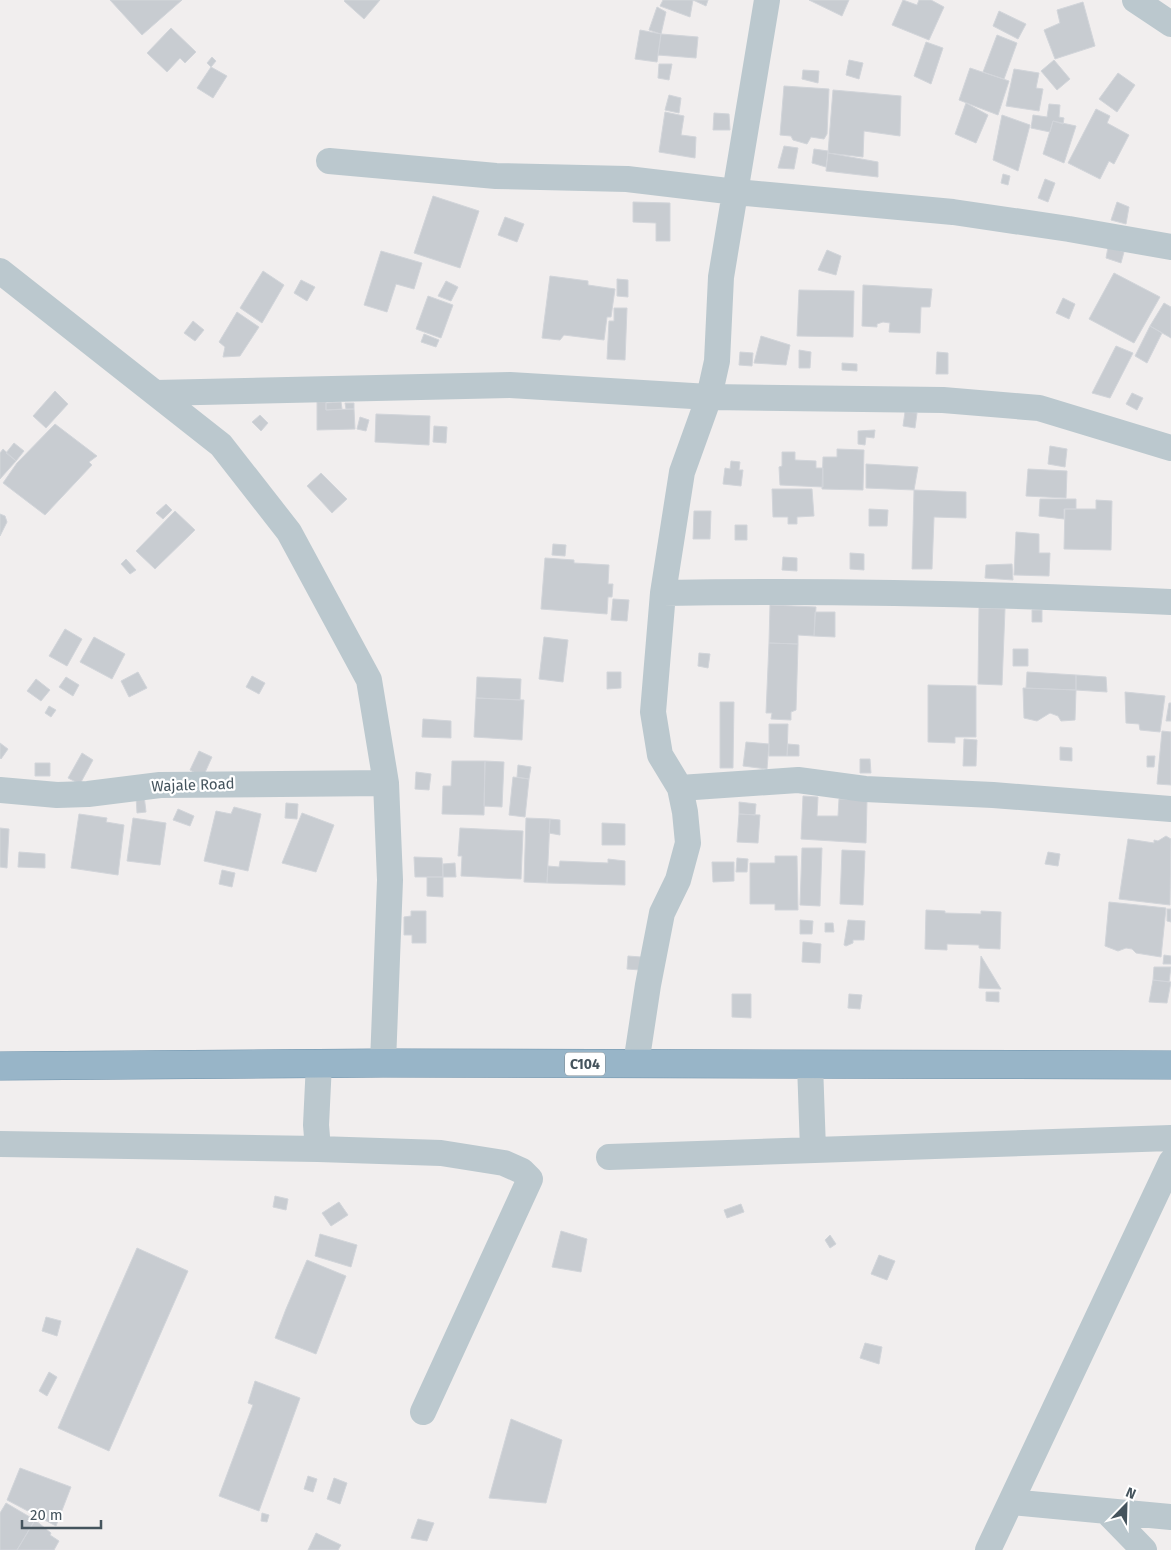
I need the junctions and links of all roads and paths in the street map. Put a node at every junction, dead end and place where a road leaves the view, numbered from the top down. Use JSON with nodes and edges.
{"nodes":[{"id":1,"x":767,"y":0,"type":"edge"},
{"id":2,"x":1135,"y":0,"type":"edge"},
{"id":3,"x":1171,"y":24,"type":"edge"},
{"id":4,"x":329,"y":161,"type":"dead end"},
{"id":5,"x":736,"y":192,"type":"junction"},
{"id":6,"x":1171,"y":247,"type":"edge"},
{"id":7,"x":0,"y":271,"type":"edge"},
{"id":8,"x":156,"y":393,"type":"junction"},
{"id":9,"x":709,"y":397,"type":"junction"},
{"id":10,"x":1171,"y":448,"type":"edge"},
{"id":11,"x":664,"y":593,"type":"junction"},
{"id":12,"x":1171,"y":602,"type":"edge"},
{"id":13,"x":386,"y":783,"type":"junction"},
{"id":14,"x":680,"y":788,"type":"junction"},
{"id":15,"x":0,"y":790,"type":"edge"},
{"id":16,"x":1171,"y":809,"type":"edge"},
{"id":17,"x":320,"y":1063,"type":"junction"},
{"id":18,"x":383,"y":1063,"type":"junction"},
{"id":19,"x":636,"y":1064,"type":"junction"},
{"id":20,"x":810,"y":1064,"type":"junction"},
{"id":21,"x":0,"y":1066,"type":"edge"},
{"id":22,"x":1171,"y":1066,"type":"edge"},
{"id":23,"x":1171,"y":1138,"type":"edge"},
{"id":24,"x":0,"y":1144,"type":"edge"},
{"id":25,"x":318,"y":1149,"type":"junction"},
{"id":26,"x":813,"y":1150,"type":"junction"},
{"id":27,"x":609,"y":1157,"type":"dead end"},
{"id":28,"x":1171,"y":1162,"type":"edge"},
{"id":29,"x":423,"y":1412,"type":"dead end"},
{"id":30,"x":1011,"y":1502,"type":"junction"},
{"id":31,"x":1106,"y":1511,"type":"junction"},
{"id":32,"x":1171,"y":1517,"type":"edge"},
{"id":33,"x":988,"y":1550,"type":"edge"},
{"id":34,"x":1144,"y":1550,"type":"edge"}],
"edges":[{"from":1,"to":5,"type":"street"},
{"from":2,"to":3,"type":"street"},
{"from":4,"to":5,"type":"street"},
{"from":5,"to":6,"type":"street"},
{"from":5,"to":9,"type":"street"},
{"from":7,"to":8,"type":"street"},
{"from":8,"to":9,"type":"street"},
{"from":8,"to":13,"type":"street"},
{"from":9,"to":10,"type":"street"},
{"from":9,"to":11,"type":"street"},
{"from":11,"to":12,"type":"street"},
{"from":11,"to":14,"type":"street"},
{"from":13,"to":15,"type":"street","name":"Wajale Road"},
{"from":13,"to":18,"type":"street"},
{"from":14,"to":16,"type":"street"},
{"from":14,"to":19,"type":"street"},
{"from":17,"to":18,"type":"highway","number":"C104"},
{"from":17,"to":21,"type":"highway","number":"C104"},
{"from":17,"to":25,"type":"street"},
{"from":18,"to":19,"type":"highway","number":"C104"},
{"from":19,"to":20,"type":"highway","number":"C104"},
{"from":20,"to":22,"type":"highway","number":"C104"},
{"from":20,"to":26,"type":"street"},
{"from":23,"to":26,"type":"street"},
{"from":24,"to":25,"type":"street"},
{"from":25,"to":29,"type":"street"},
{"from":26,"to":27,"type":"street"},
{"from":28,"to":30,"type":"street"},
{"from":30,"to":31,"type":"street"},
{"from":30,"to":33,"type":"street"},
{"from":31,"to":32,"type":"street"},
{"from":31,"to":34,"type":"street"}]}
